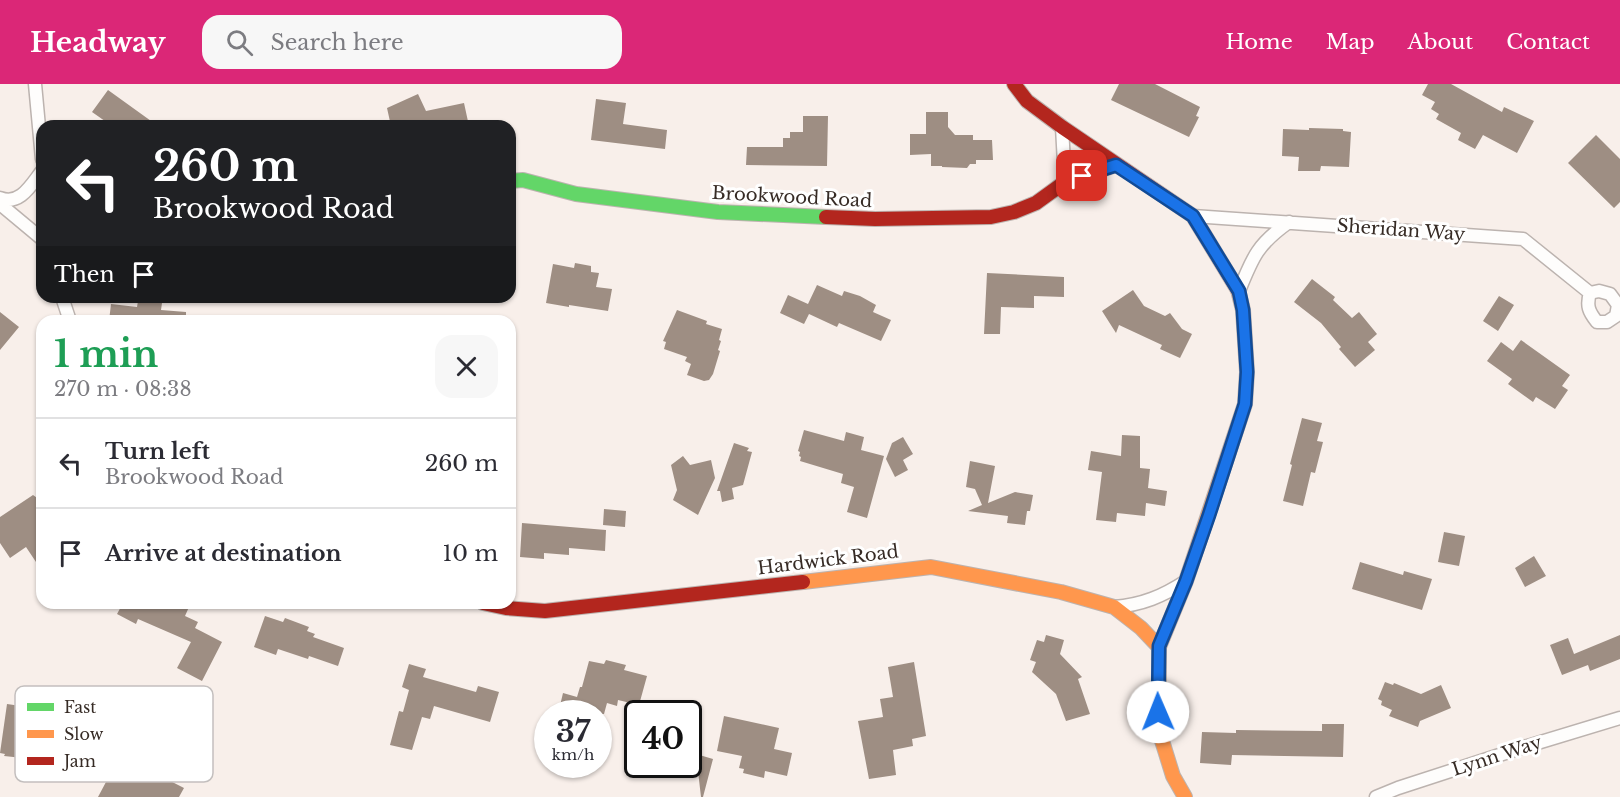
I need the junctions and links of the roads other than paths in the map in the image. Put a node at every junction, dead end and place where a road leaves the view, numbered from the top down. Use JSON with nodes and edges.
{"nodes":[{"id":1,"x":35,"y":84,"type":"edge"},
{"id":2,"x":1014,"y":84,"type":"edge"},
{"id":3,"x":38,"y":120,"type":"edge"},
{"id":4,"x":1062,"y":127,"type":"junction"},
{"id":5,"x":1116,"y":165,"type":"junction"},
{"id":6,"x":36,"y":178,"type":"edge"},
{"id":7,"x":516,"y":181,"type":"edge"},
{"id":8,"x":1065,"y":182,"type":"junction"},
{"id":9,"x":0,"y":198,"type":"edge"},
{"id":10,"x":0,"y":204,"type":"edge"},
{"id":11,"x":1193,"y":216,"type":"junction"},
{"id":12,"x":1289,"y":222,"type":"junction"},
{"id":13,"x":36,"y":234,"type":"edge"},
{"id":14,"x":1239,"y":291,"type":"junction"},
{"id":15,"x":1590,"y":293,"type":"dead end"},
{"id":16,"x":1186,"y":581,"type":"junction"},
{"id":17,"x":1114,"y":607,"type":"junction"},
{"id":18,"x":516,"y":609,"type":"edge"},
{"id":19,"x":1159,"y":646,"type":"junction"},
{"id":20,"x":1620,"y":718,"type":"edge"},
{"id":21,"x":1185,"y":797,"type":"edge"},
{"id":22,"x":1376,"y":797,"type":"edge"}],
"edges":[{"from":1,"to":3,"type":"street"},
{"from":2,"to":4,"type":"street"},
{"from":4,"to":5,"type":"street"},
{"from":4,"to":8,"type":"street"},
{"from":5,"to":8,"type":"street","name":"Brookwood Road"},
{"from":5,"to":11,"type":"street"},
{"from":6,"to":9,"type":"street"},
{"from":7,"to":8,"type":"street","name":"Brookwood Road"},
{"from":10,"to":13,"type":"street"},
{"from":11,"to":12,"type":"street","name":"Sheridan Way"},
{"from":11,"to":14,"type":"street"},
{"from":12,"to":14,"type":"street"},
{"from":12,"to":15,"type":"street","name":"Sheridan Way"},
{"from":14,"to":16,"type":"street"},
{"from":16,"to":17,"type":"street"},
{"from":16,"to":19,"type":"street"},
{"from":17,"to":18,"type":"street","name":"Hardwick Road"},
{"from":17,"to":19,"type":"street","name":"Hardwick Road"},
{"from":19,"to":21,"type":"street"},
{"from":20,"to":22,"type":"street","name":"Lynn Way"}]}
